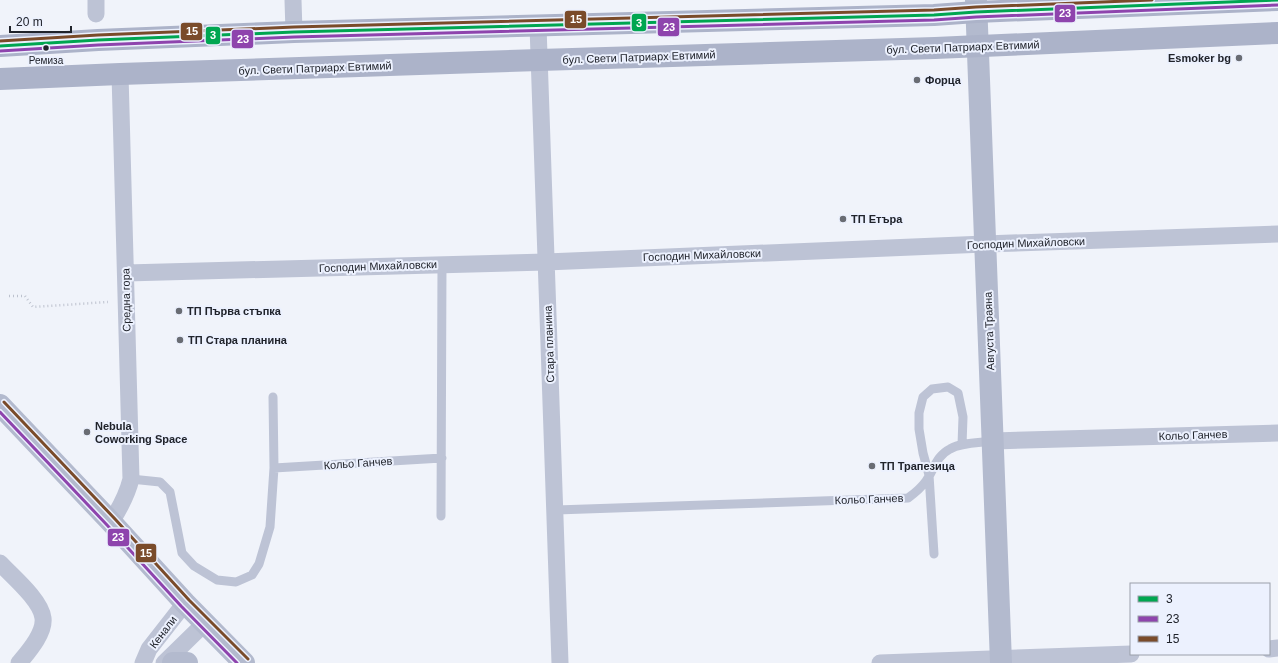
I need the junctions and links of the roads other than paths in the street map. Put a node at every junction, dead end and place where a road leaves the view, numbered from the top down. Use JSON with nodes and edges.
{"nodes":[{"id":1,"x":293,"y":0,"type":"edge"},
{"id":2,"x":1278,"y":0,"type":"edge"},
{"id":3,"x":976,"y":6,"type":"edge"},
{"id":4,"x":538,"y":26,"type":"junction"},
{"id":5,"x":294,"y":32,"type":"junction"},
{"id":6,"x":1278,"y":33,"type":"edge"},
{"id":7,"x":0,"y":46,"type":"edge"},
{"id":8,"x":978,"y":46,"type":"junction"},
{"id":9,"x":539,"y":60,"type":"junction"},
{"id":10,"x":120,"y":74,"type":"junction"},
{"id":11,"x":0,"y":79,"type":"edge"},
{"id":12,"x":1278,"y":234,"type":"edge"},
{"id":13,"x":985,"y":244,"type":"junction"},
{"id":14,"x":546,"y":262,"type":"junction"},
{"id":15,"x":442,"y":264,"type":"junction"},
{"id":16,"x":126,"y":273,"type":"junction"},
{"id":17,"x":273,"y":397,"type":"dead end"},
{"id":18,"x":0,"y":405,"type":"edge"},
{"id":19,"x":1278,"y":433,"type":"edge"},
{"id":20,"x":992,"y":441,"type":"junction"},
{"id":21,"x":962,"y":445,"type":"junction"},
{"id":22,"x":442,"y":458,"type":"junction"},
{"id":23,"x":274,"y":468,"type":"junction"},
{"id":24,"x":929,"y":475,"type":"junction"},
{"id":25,"x":131,"y":479,"type":"junction"},
{"id":26,"x":556,"y":510,"type":"junction"},
{"id":27,"x":441,"y":516,"type":"dead end"},
{"id":28,"x":111,"y":522,"type":"junction"},
{"id":29,"x":934,"y":554,"type":"dead end"},
{"id":30,"x":0,"y":563,"type":"edge"},
{"id":31,"x":185,"y":603,"type":"junction"},
{"id":32,"x":205,"y":623,"type":"junction"},
{"id":33,"x":1130,"y":654,"type":"edge"},
{"id":34,"x":1001,"y":661,"type":"edge"},
{"id":35,"x":19,"y":663,"type":"edge"},
{"id":36,"x":144,"y":663,"type":"edge"},
{"id":37,"x":164,"y":663,"type":"edge"},
{"id":38,"x":173,"y":663,"type":"edge"},
{"id":39,"x":188,"y":663,"type":"edge"},
{"id":40,"x":244,"y":663,"type":"edge"},
{"id":41,"x":560,"y":663,"type":"edge"},
{"id":42,"x":880,"y":663,"type":"edge"}],
"edges":[{"from":1,"to":5,"type":"street"},
{"from":2,"to":3,"type":"main road"},
{"from":3,"to":4,"type":"main road"},
{"from":3,"to":8,"type":"street","name":"Августа Траяна"},
{"from":4,"to":5,"type":"main road"},
{"from":4,"to":9,"type":"street","name":"Стара планина"},
{"from":5,"to":7,"type":"main road"},
{"from":6,"to":8,"type":"main road","name":"бул. Свети Патриарх Евтимий"},
{"from":8,"to":9,"type":"main road","name":"бул. Свети Патриарх Евтимий"},
{"from":8,"to":13,"type":"street","name":"Августа Траяна"},
{"from":9,"to":10,"type":"main road","name":"бул. Свети Патриарх Евтимий"},
{"from":9,"to":14,"type":"street","name":"Стара планина"},
{"from":10,"to":11,"type":"main road","name":"бул. Свети Патриарх Евтимий"},
{"from":10,"to":16,"type":"street","name":"Средна гора"},
{"from":12,"to":13,"type":"street","name":"Господин Михайловски"},
{"from":13,"to":14,"type":"street","name":"Господин Михайловски"},
{"from":13,"to":20,"type":"street","name":"Августа Траяна"},
{"from":14,"to":15,"type":"street","name":"Господин Михайловски"},
{"from":14,"to":26,"type":"street","name":"Стара планина"},
{"from":15,"to":16,"type":"street","name":"Господин Михайловски"},
{"from":15,"to":22,"type":"lane"},
{"from":16,"to":25,"type":"street","name":"Средна гора"},
{"from":17,"to":23,"type":"lane"},
{"from":18,"to":28,"type":"street"},
{"from":19,"to":20,"type":"street","name":"Кольо Ганчев"},
{"from":20,"to":21,"type":"lane","name":"Кольо Ганчев"},
{"from":20,"to":34,"type":"street","name":"Августа Траяна"},
{"from":21,"to":24,"type":"lane","name":"Кольо Ганчев"},
{"from":21,"to":24,"type":"lane"},
{"from":22,"to":23,"type":"lane","name":"Кольо Ганчев"},
{"from":22,"to":27,"type":"lane"},
{"from":23,"to":25,"type":"lane"},
{"from":24,"to":26,"type":"lane","name":"Кольо Ганчев"},
{"from":24,"to":29,"type":"lane"},
{"from":25,"to":28,"type":"street","name":"Средна гора"},
{"from":26,"to":41,"type":"street","name":"Стара планина"},
{"from":28,"to":31,"type":"street"},
{"from":30,"to":35,"type":"street"},
{"from":31,"to":32,"type":"street"},
{"from":31,"to":36,"type":"street","name":"Кенали"},
{"from":32,"to":37,"type":"street","name":"Кенали"},
{"from":32,"to":40,"type":"street"},
{"from":33,"to":34,"type":"street"},
{"from":34,"to":42,"type":"street"},
{"from":38,"to":39,"type":"street"}]}
